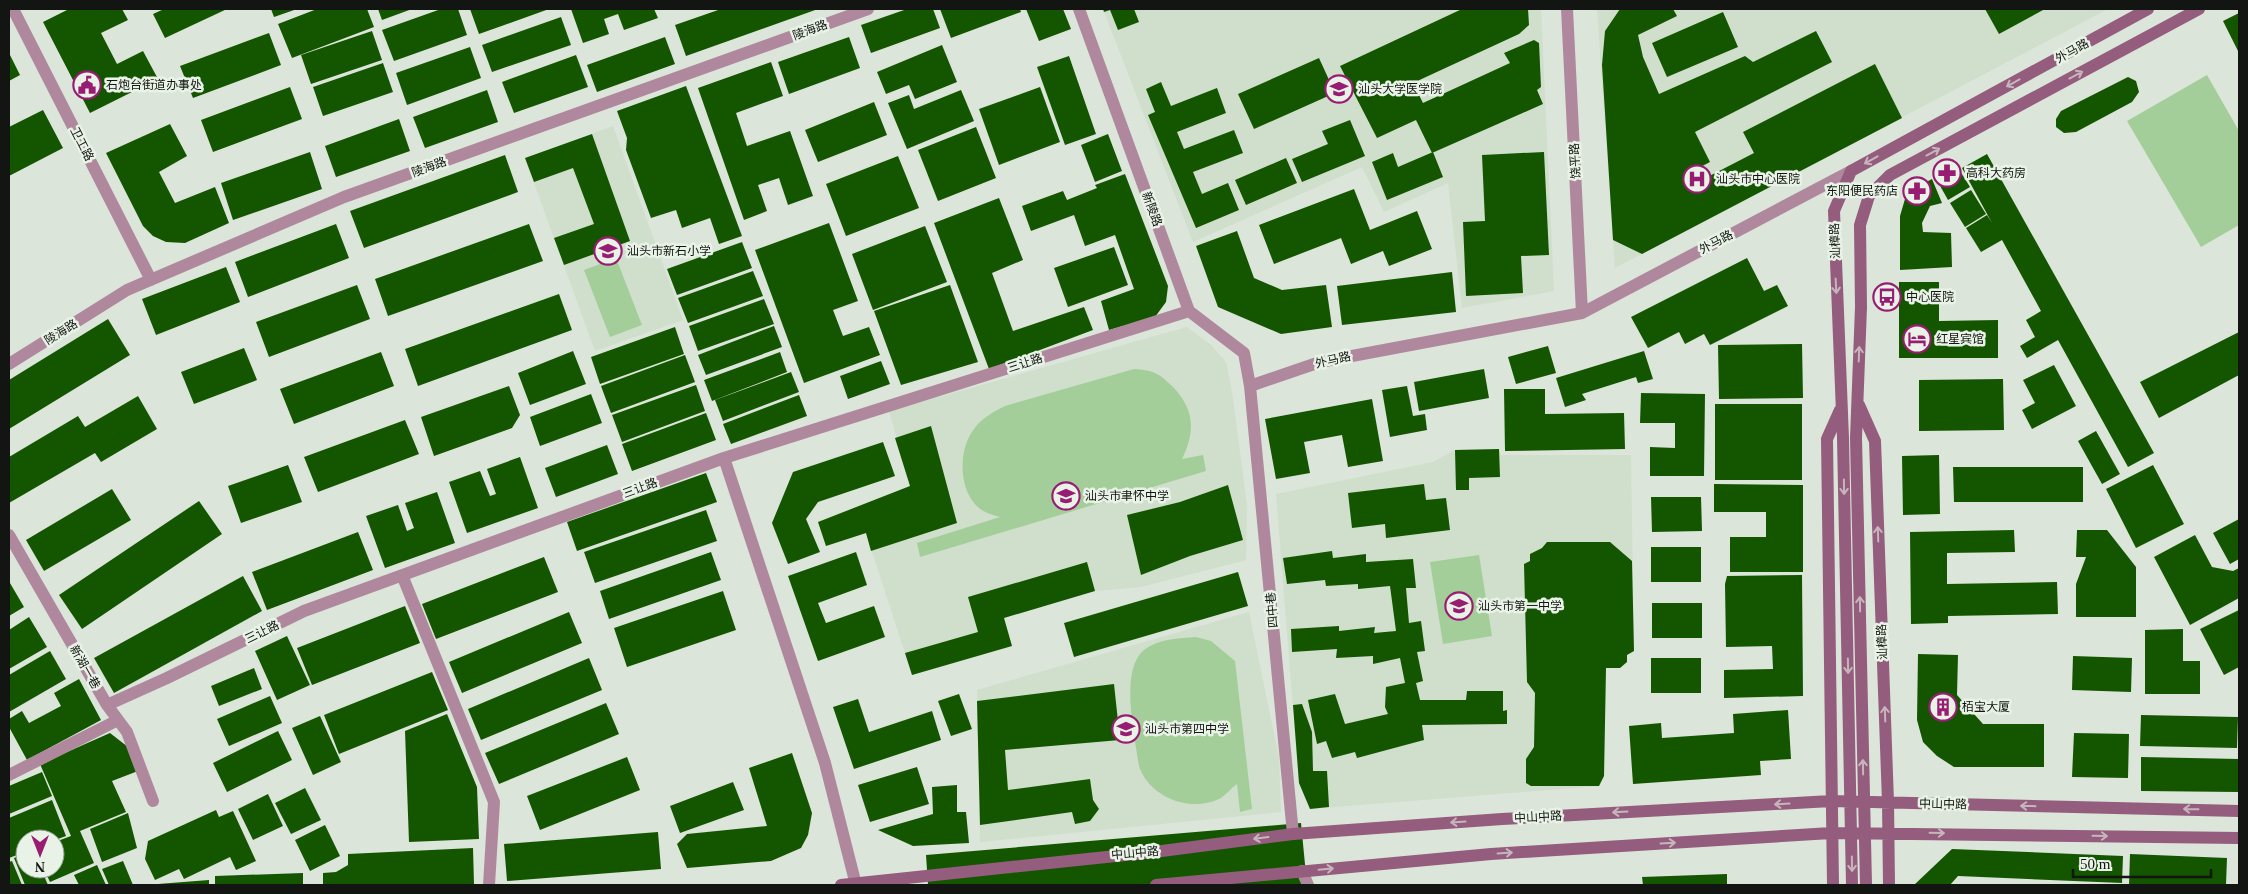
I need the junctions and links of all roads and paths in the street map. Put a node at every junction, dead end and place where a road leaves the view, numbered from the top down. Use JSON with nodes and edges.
{"nodes":[{"id":1,"x":13,"y":9,"type":"edge"},
{"id":2,"x":868,"y":9,"type":"edge"},
{"id":3,"x":1079,"y":9,"type":"edge"},
{"id":4,"x":1567,"y":9,"type":"edge"},
{"id":5,"x":2148,"y":9,"type":"edge"},
{"id":6,"x":2199,"y":9,"type":"edge"},
{"id":7,"x":1851,"y":171,"type":"junction"},
{"id":8,"x":1890,"y":175,"type":"joint"},
{"id":9,"x":151,"y":280,"type":"junction"},
{"id":10,"x":1189,"y":311,"type":"junction"},
{"id":11,"x":1582,"y":313,"type":"junction"},
{"id":12,"x":9,"y":364,"type":"edge"},
{"id":13,"x":1250,"y":386,"type":"junction"},
{"id":14,"x":1858,"y":402,"type":"junction"},
{"id":15,"x":1842,"y":405,"type":"junction"},
{"id":16,"x":1850,"y":438,"type":"junction"},
{"id":17,"x":724,"y":458,"type":"junction"},
{"id":18,"x":9,"y":535,"type":"edge"},
{"id":19,"x":402,"y":576,"type":"junction"},
{"id":20,"x":107,"y":705,"type":"junction"},
{"id":21,"x":118,"y":720,"type":"junction"},
{"id":22,"x":9,"y":776,"type":"edge"},
{"id":23,"x":153,"y":801,"type":"dead end"},
{"id":24,"x":1831,"y":801,"type":"junction"},
{"id":25,"x":1888,"y":802,"type":"junction"},
{"id":26,"x":2239,"y":810,"type":"edge"},
{"id":27,"x":1889,"y":832,"type":"junction"},
{"id":28,"x":1293,"y":834,"type":"junction"},
{"id":29,"x":1831,"y":834,"type":"junction"},
{"id":30,"x":2239,"y":838,"type":"edge"},
{"id":31,"x":1302,"y":872,"type":"junction"},
{"id":32,"x":489,"y":885,"type":"edge"},
{"id":33,"x":841,"y":885,"type":"edge"},
{"id":34,"x":855,"y":885,"type":"edge"},
{"id":35,"x":1156,"y":885,"type":"edge"},
{"id":36,"x":1308,"y":885,"type":"edge"},
{"id":37,"x":1833,"y":885,"type":"edge"},
{"id":38,"x":1852,"y":885,"type":"edge"},
{"id":39,"x":1866,"y":885,"type":"edge"},
{"id":40,"x":1889,"y":885,"type":"edge"}],
"edges":[{"from":1,"to":9,"type":"street","name":"卫工路"},
{"from":2,"to":9,"type":"street","name":"陵海路"},
{"from":3,"to":10,"type":"street","name":"新陵路"},
{"from":4,"to":11,"type":"street","name":"饶平路"},
{"from":5,"to":7,"type":"street","name":"外马路","one_way":true},
{"from":8,"to":6,"type":"street","name":"外马路","one_way":true},
{"from":7,"to":11,"type":"street","name":"外马路"},
{"from":7,"to":15,"type":"street","name":"汕樟路","one_way":true},
{"from":14,"to":8,"type":"street","name":"汕樟路","one_way":true},
{"from":9,"to":12,"type":"street","name":"陵海路"},
{"from":10,"to":13,"type":"street"},
{"from":10,"to":17,"type":"street","name":"三让路"},
{"from":11,"to":13,"type":"street","name":"外马路"},
{"from":13,"to":28,"type":"street","name":"四中巷"},
{"from":14,"to":16,"type":"street","name":"汕樟路"},
{"from":25,"to":14,"type":"street","name":"汕樟路","one_way":true},
{"from":15,"to":16,"type":"street","name":"汕樟路"},
{"from":15,"to":24,"type":"street","name":"汕樟路"},
{"from":16,"to":38,"type":"street","name":"汕樟路","one_way":true},
{"from":39,"to":16,"type":"street","name":"汕樟路","one_way":true},
{"from":17,"to":19,"type":"street","name":"三让路"},
{"from":17,"to":34,"type":"street"},
{"from":18,"to":20,"type":"street","name":"新湖一巷"},
{"from":19,"to":20,"type":"street","name":"三让路"},
{"from":19,"to":32,"type":"street"},
{"from":20,"to":21,"type":"street","name":"新湖一巷"},
{"from":21,"to":22,"type":"street"},
{"from":21,"to":23,"type":"street","name":"新湖一巷"},
{"from":24,"to":25,"type":"street","name":"中山中路"},
{"from":24,"to":28,"type":"street","name":"中山中路","one_way":true},
{"from":24,"to":29,"type":"street","name":"汕樟路"},
{"from":26,"to":25,"type":"street","name":"中山中路","one_way":true},
{"from":25,"to":27,"type":"street","name":"汕樟路"},
{"from":27,"to":29,"type":"street"},
{"from":27,"to":30,"type":"street","one_way":true},
{"from":27,"to":40,"type":"street","name":"汕樟路"},
{"from":28,"to":34,"type":"street","name":"中山中路","one_way":true},
{"from":31,"to":29,"type":"street","one_way":true},
{"from":29,"to":37,"type":"street","name":"汕樟路"},
{"from":31,"to":35,"type":"street"},
{"from":31,"to":36,"type":"street"},
{"from":33,"to":34,"type":"street","name":"中山中路"}]}
